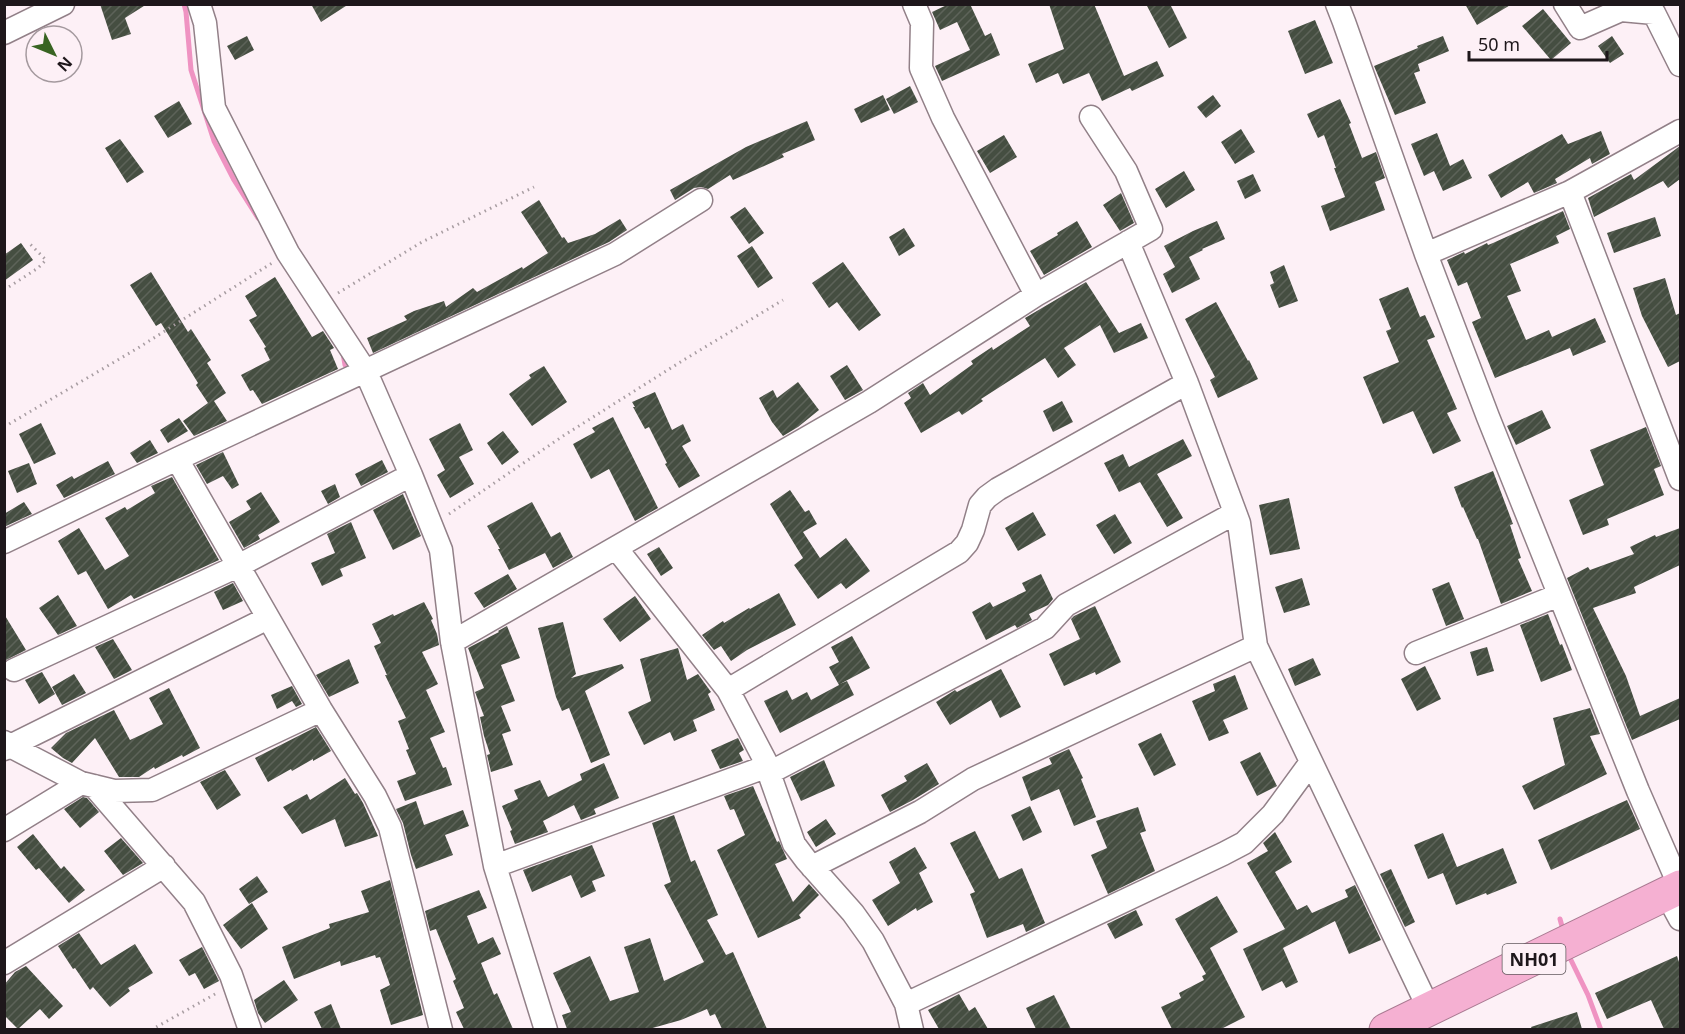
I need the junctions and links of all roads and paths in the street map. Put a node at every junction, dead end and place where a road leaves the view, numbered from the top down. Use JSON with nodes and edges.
{"nodes":[{"id":1,"x":63,"y":4,"type":"edge"},
{"id":2,"x":199,"y":4,"type":"edge"},
{"id":3,"x":914,"y":4,"type":"edge"},
{"id":4,"x":1337,"y":4,"type":"edge"},
{"id":5,"x":1565,"y":4,"type":"edge"},
{"id":6,"x":4,"y":33,"type":"edge"},
{"id":7,"x":1680,"y":65,"type":"edge"},
{"id":8,"x":1091,"y":117,"type":"dead end"},
{"id":9,"x":1680,"y":131,"type":"edge"},
{"id":10,"x":534,"y":187,"type":"dead end"},
{"id":11,"x":1570,"y":192,"type":"junction"},
{"id":12,"x":701,"y":200,"type":"dead end"},
{"id":13,"x":28,"y":242,"type":"dead end"},
{"id":14,"x":1128,"y":242,"type":"junction"},
{"id":15,"x":288,"y":252,"type":"junction"},
{"id":16,"x":1426,"y":254,"type":"junction"},
{"id":17,"x":4,"y":290,"type":"edge"},
{"id":18,"x":1036,"y":295,"type":"junction"},
{"id":19,"x":783,"y":300,"type":"dead end"},
{"id":20,"x":321,"y":303,"type":"junction"},
{"id":21,"x":366,"y":372,"type":"junction"},
{"id":22,"x":1187,"y":383,"type":"junction"},
{"id":23,"x":4,"y":427,"type":"edge"},
{"id":24,"x":177,"y":459,"type":"junction"},
{"id":25,"x":411,"y":475,"type":"junction"},
{"id":26,"x":1680,"y":479,"type":"edge"},
{"id":27,"x":1235,"y":513,"type":"junction"},
{"id":28,"x":432,"y":525,"type":"junction"},
{"id":29,"x":4,"y":542,"type":"edge"},
{"id":30,"x":616,"y":548,"type":"junction"},
{"id":31,"x":238,"y":566,"type":"junction"},
{"id":32,"x":1559,"y":595,"type":"junction"},
{"id":33,"x":268,"y":618,"type":"junction"},
{"id":34,"x":452,"y":642,"type":"junction"},
{"id":35,"x":1256,"y":646,"type":"junction"},
{"id":36,"x":1416,"y":653,"type":"dead end"},
{"id":37,"x":14,"y":670,"type":"dead end"},
{"id":38,"x":728,"y":690,"type":"junction"},
{"id":39,"x":321,"y":710,"type":"junction"},
{"id":40,"x":6,"y":746,"type":"edge"},
{"id":41,"x":1311,"y":762,"type":"junction"},
{"id":42,"x":768,"y":770,"type":"junction"},
{"id":43,"x":88,"y":785,"type":"junction"},
{"id":44,"x":4,"y":830,"type":"edge"},
{"id":45,"x":164,"y":866,"type":"junction"},
{"id":46,"x":495,"y":866,"type":"junction"},
{"id":47,"x":812,"y":867,"type":"junction"},
{"id":48,"x":1677,"y":897,"type":"edge"},
{"id":49,"x":4,"y":963,"type":"edge"},
{"id":50,"x":234,"y":984,"type":"junction"},
{"id":51,"x":906,"y":1004,"type":"junction"},
{"id":52,"x":1429,"y":1009,"type":"junction"},
{"id":53,"x":151,"y":1029,"type":"edge"},
{"id":54,"x":250,"y":1029,"type":"edge"},
{"id":55,"x":441,"y":1029,"type":"edge"},
{"id":56,"x":546,"y":1029,"type":"edge"},
{"id":57,"x":912,"y":1029,"type":"edge"},
{"id":58,"x":1386,"y":1029,"type":"edge"}],
"edges":[{"from":1,"to":6,"type":"street"},
{"from":2,"to":15,"type":"street"},
{"from":3,"to":18,"type":"street"},
{"from":4,"to":16,"type":"street"},
{"from":5,"to":7,"type":"street"},
{"from":8,"to":14,"type":"street"},
{"from":9,"to":11,"type":"street"},
{"from":10,"to":20,"type":"path"},
{"from":11,"to":16,"type":"street"},
{"from":11,"to":26,"type":"street"},
{"from":12,"to":21,"type":"street"},
{"from":13,"to":17,"type":"path"},
{"from":14,"to":18,"type":"street"},
{"from":14,"to":22,"type":"street"},
{"from":15,"to":20,"type":"street"},
{"from":15,"to":23,"type":"path"},
{"from":16,"to":32,"type":"street"},
{"from":18,"to":30,"type":"street"},
{"from":19,"to":28,"type":"path"},
{"from":20,"to":21,"type":"street"},
{"from":21,"to":24,"type":"street"},
{"from":21,"to":25,"type":"street"},
{"from":22,"to":27,"type":"street"},
{"from":22,"to":38,"type":"street"},
{"from":24,"to":29,"type":"street"},
{"from":24,"to":31,"type":"street"},
{"from":25,"to":28,"type":"street"},
{"from":25,"to":31,"type":"street"},
{"from":27,"to":35,"type":"street"},
{"from":27,"to":42,"type":"street"},
{"from":28,"to":34,"type":"street"},
{"from":30,"to":34,"type":"street"},
{"from":30,"to":38,"type":"street"},
{"from":31,"to":33,"type":"street"},
{"from":31,"to":37,"type":"street"},
{"from":32,"to":36,"type":"street"},
{"from":32,"to":48,"type":"street"},
{"from":33,"to":39,"type":"street"},
{"from":33,"to":40,"type":"street"},
{"from":34,"to":46,"type":"street"},
{"from":35,"to":41,"type":"street"},
{"from":35,"to":47,"type":"street"},
{"from":38,"to":42,"type":"street"},
{"from":39,"to":43,"type":"street"},
{"from":39,"to":55,"type":"street"},
{"from":40,"to":43,"type":"street"},
{"from":41,"to":51,"type":"street"},
{"from":41,"to":52,"type":"street"},
{"from":42,"to":46,"type":"street"},
{"from":42,"to":47,"type":"street"},
{"from":43,"to":44,"type":"street"},
{"from":43,"to":45,"type":"street"},
{"from":45,"to":49,"type":"street"},
{"from":45,"to":50,"type":"street"},
{"from":46,"to":56,"type":"street"},
{"from":47,"to":51,"type":"street"},
{"from":48,"to":52,"type":"highway","number":"NH01"},
{"from":50,"to":53,"type":"path"},
{"from":50,"to":54,"type":"street"},
{"from":51,"to":57,"type":"street"},
{"from":52,"to":58,"type":"highway","number":"NH01"}]}
